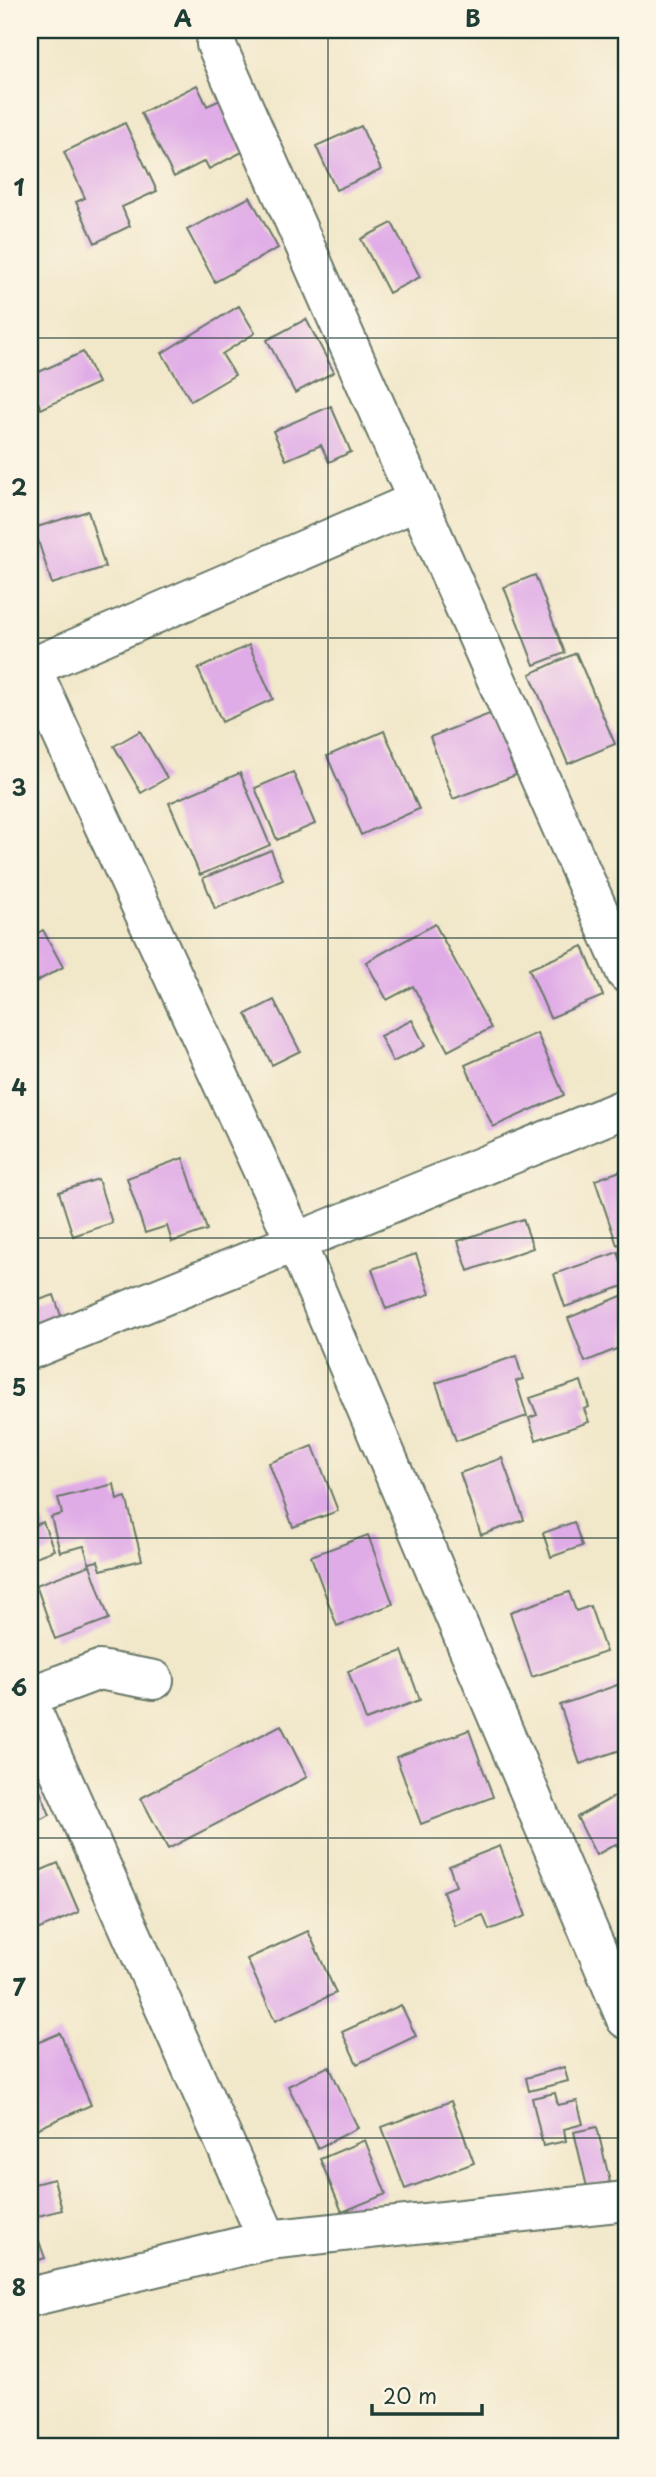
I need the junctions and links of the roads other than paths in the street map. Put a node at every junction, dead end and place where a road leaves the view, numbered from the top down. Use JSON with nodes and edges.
{"nodes":[{"id":1,"x":216,"y":44,"type":"dead end"},
{"id":2,"x":417,"y":501,"type":"junction"},
{"id":3,"x":30,"y":667,"type":"edge"},
{"id":4,"x":626,"y":973,"type":"edge"},
{"id":5,"x":626,"y":1108,"type":"edge"},
{"id":6,"x":296,"y":1243,"type":"junction"},
{"id":7,"x":30,"y":1350,"type":"edge"},
{"id":8,"x":154,"y":1681,"type":"dead end"},
{"id":9,"x":30,"y":1696,"type":"edge"},
{"id":10,"x":30,"y":1706,"type":"edge"},
{"id":11,"x":626,"y":2020,"type":"edge"},
{"id":12,"x":626,"y":2201,"type":"edge"},
{"id":13,"x":268,"y":2240,"type":"junction"},
{"id":14,"x":30,"y":2297,"type":"edge"}],
"edges":[{"from":1,"to":2,"type":"street"},
{"from":2,"to":3,"type":"street"},
{"from":2,"to":4,"type":"street"},
{"from":3,"to":6,"type":"street"},
{"from":5,"to":6,"type":"street"},
{"from":6,"to":7,"type":"street"},
{"from":6,"to":11,"type":"street"},
{"from":8,"to":9,"type":"street"},
{"from":10,"to":13,"type":"street"},
{"from":12,"to":13,"type":"street"},
{"from":13,"to":14,"type":"street"}]}
